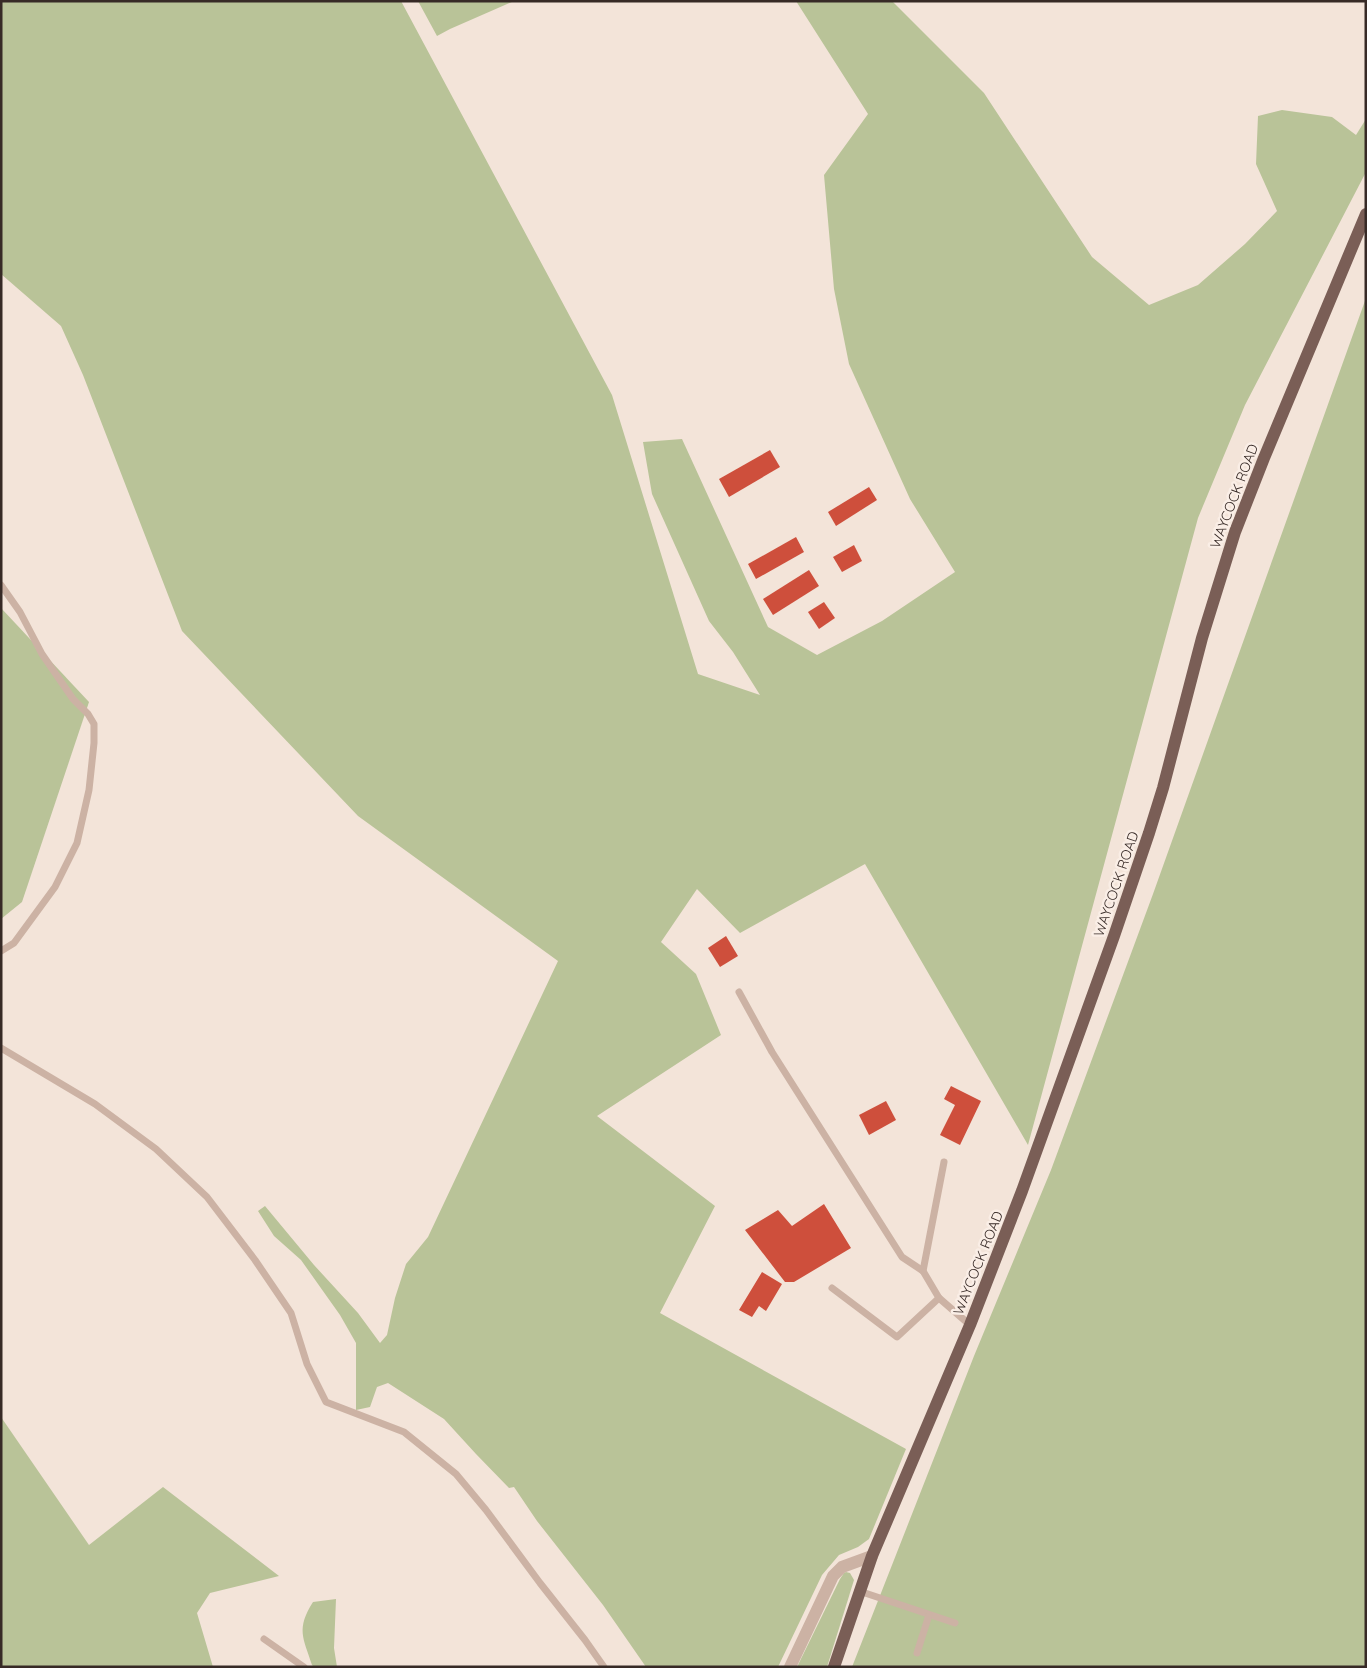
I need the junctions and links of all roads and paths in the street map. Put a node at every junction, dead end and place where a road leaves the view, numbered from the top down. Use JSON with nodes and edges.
{"nodes":[{"id":1,"x":1366,"y":214,"type":"edge"},
{"id":2,"x":1,"y":585,"type":"edge"},
{"id":3,"x":1,"y":951,"type":"edge"},
{"id":4,"x":739,"y":992,"type":"dead end"},
{"id":5,"x":1,"y":1048,"type":"edge"},
{"id":6,"x":944,"y":1162,"type":"dead end"},
{"id":7,"x":923,"y":1271,"type":"junction"},
{"id":8,"x":832,"y":1288,"type":"dead end"},
{"id":9,"x":939,"y":1298,"type":"junction"},
{"id":10,"x":970,"y":1325,"type":"junction"},
{"id":11,"x":872,"y":1556,"type":"junction"},
{"id":12,"x":859,"y":1591,"type":"junction"},
{"id":13,"x":929,"y":1615,"type":"junction"},
{"id":14,"x":955,"y":1623,"type":"dead end"},
{"id":15,"x":264,"y":1639,"type":"dead end"},
{"id":16,"x":917,"y":1653,"type":"dead end"},
{"id":17,"x":304,"y":1667,"type":"edge"},
{"id":18,"x":604,"y":1667,"type":"edge"},
{"id":19,"x":790,"y":1667,"type":"edge"},
{"id":20,"x":834,"y":1667,"type":"edge"}],
"edges":[{"from":1,"to":10,"type":"main road","name":"WAYCOCK ROAD"},
{"from":2,"to":3,"type":"lane"},
{"from":4,"to":7,"type":"lane"},
{"from":5,"to":18,"type":"lane"},
{"from":6,"to":7,"type":"lane"},
{"from":7,"to":9,"type":"lane"},
{"from":8,"to":9,"type":"lane"},
{"from":9,"to":10,"type":"lane"},
{"from":10,"to":11,"type":"main road","name":"WAYCOCK ROAD"},
{"from":11,"to":12,"type":"main road","name":"WAYCOCK ROAD"},
{"from":11,"to":19,"type":"street"},
{"from":12,"to":13,"type":"lane"},
{"from":12,"to":20,"type":"main road","name":"WAYCOCK ROAD"},
{"from":13,"to":14,"type":"lane"},
{"from":13,"to":16,"type":"lane"},
{"from":15,"to":17,"type":"lane"}]}
